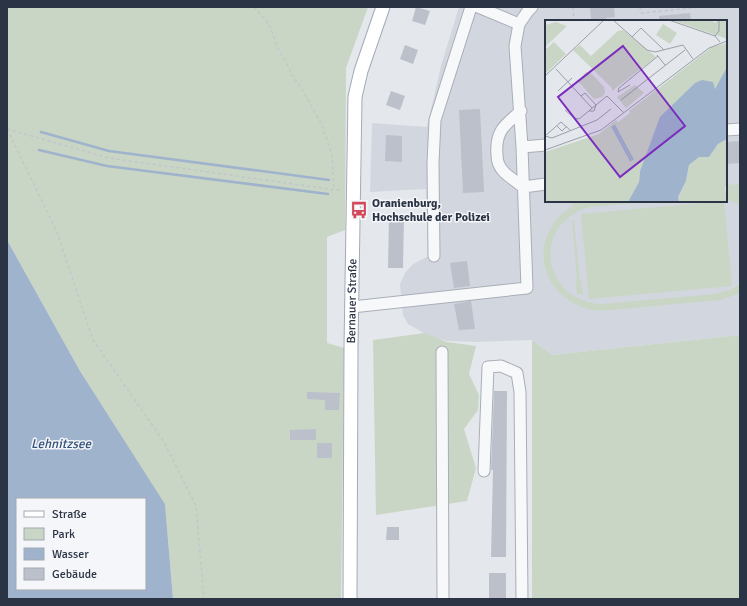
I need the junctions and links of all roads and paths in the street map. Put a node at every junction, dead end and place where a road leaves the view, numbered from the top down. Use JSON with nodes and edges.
{"nodes":[{"id":1,"x":254,"y":7,"type":"edge"},
{"id":2,"x":383,"y":7,"type":"edge"},
{"id":3,"x":471,"y":7,"type":"edge"},
{"id":4,"x":478,"y":7,"type":"edge"},
{"id":5,"x":532,"y":7,"type":"edge"},
{"id":6,"x":573,"y":7,"type":"edge"},
{"id":7,"x":640,"y":7,"type":"edge"},
{"id":8,"x":702,"y":7,"type":"edge"},
{"id":9,"x":574,"y":20,"type":"edge"},
{"id":10,"x":519,"y":24,"type":"junction"},
{"id":11,"x":520,"y":111,"type":"junction"},
{"id":12,"x":7,"y":129,"type":"edge"},
{"id":13,"x":740,"y":129,"type":"edge"},
{"id":14,"x":727,"y":130,"type":"edge"},
{"id":15,"x":545,"y":145,"type":"edge"},
{"id":16,"x":522,"y":147,"type":"junction"},
{"id":17,"x":545,"y":184,"type":"edge"},
{"id":18,"x":523,"y":187,"type":"junction"},
{"id":19,"x":334,"y":190,"type":"junction"},
{"id":20,"x":353,"y":192,"type":"junction"},
{"id":21,"x":434,"y":256,"type":"dead end"},
{"id":22,"x":352,"y":307,"type":"junction"},
{"id":23,"x":442,"y":352,"type":"dead end"},
{"id":24,"x":484,"y":471,"type":"dead end"},
{"id":25,"x":204,"y":599,"type":"edge"},
{"id":26,"x":350,"y":599,"type":"edge"},
{"id":27,"x":443,"y":599,"type":"edge"},
{"id":28,"x":522,"y":599,"type":"edge"}],
"edges":[{"from":1,"to":19,"type":"path"},
{"from":2,"to":20,"type":"main road","name":"Bernauer Straße"},
{"from":3,"to":21,"type":"lane"},
{"from":4,"to":10,"type":"lane"},
{"from":5,"to":10,"type":"lane"},
{"from":6,"to":9,"type":"path"},
{"from":7,"to":8,"type":"path"},
{"from":10,"to":11,"type":"lane"},
{"from":11,"to":16,"type":"lane"},
{"from":11,"to":18,"type":"lane"},
{"from":12,"to":19,"type":"path"},
{"from":12,"to":25,"type":"path"},
{"from":13,"to":14,"type":"lane"},
{"from":15,"to":16,"type":"lane"},
{"from":16,"to":18,"type":"lane"},
{"from":17,"to":18,"type":"lane"},
{"from":18,"to":22,"type":"lane"},
{"from":19,"to":20,"type":"path"},
{"from":20,"to":22,"type":"main road","name":"Bernauer Straße"},
{"from":22,"to":26,"type":"main road","name":"Bernauer Straße"},
{"from":23,"to":27,"type":"lane"},
{"from":24,"to":28,"type":"lane"}]}
